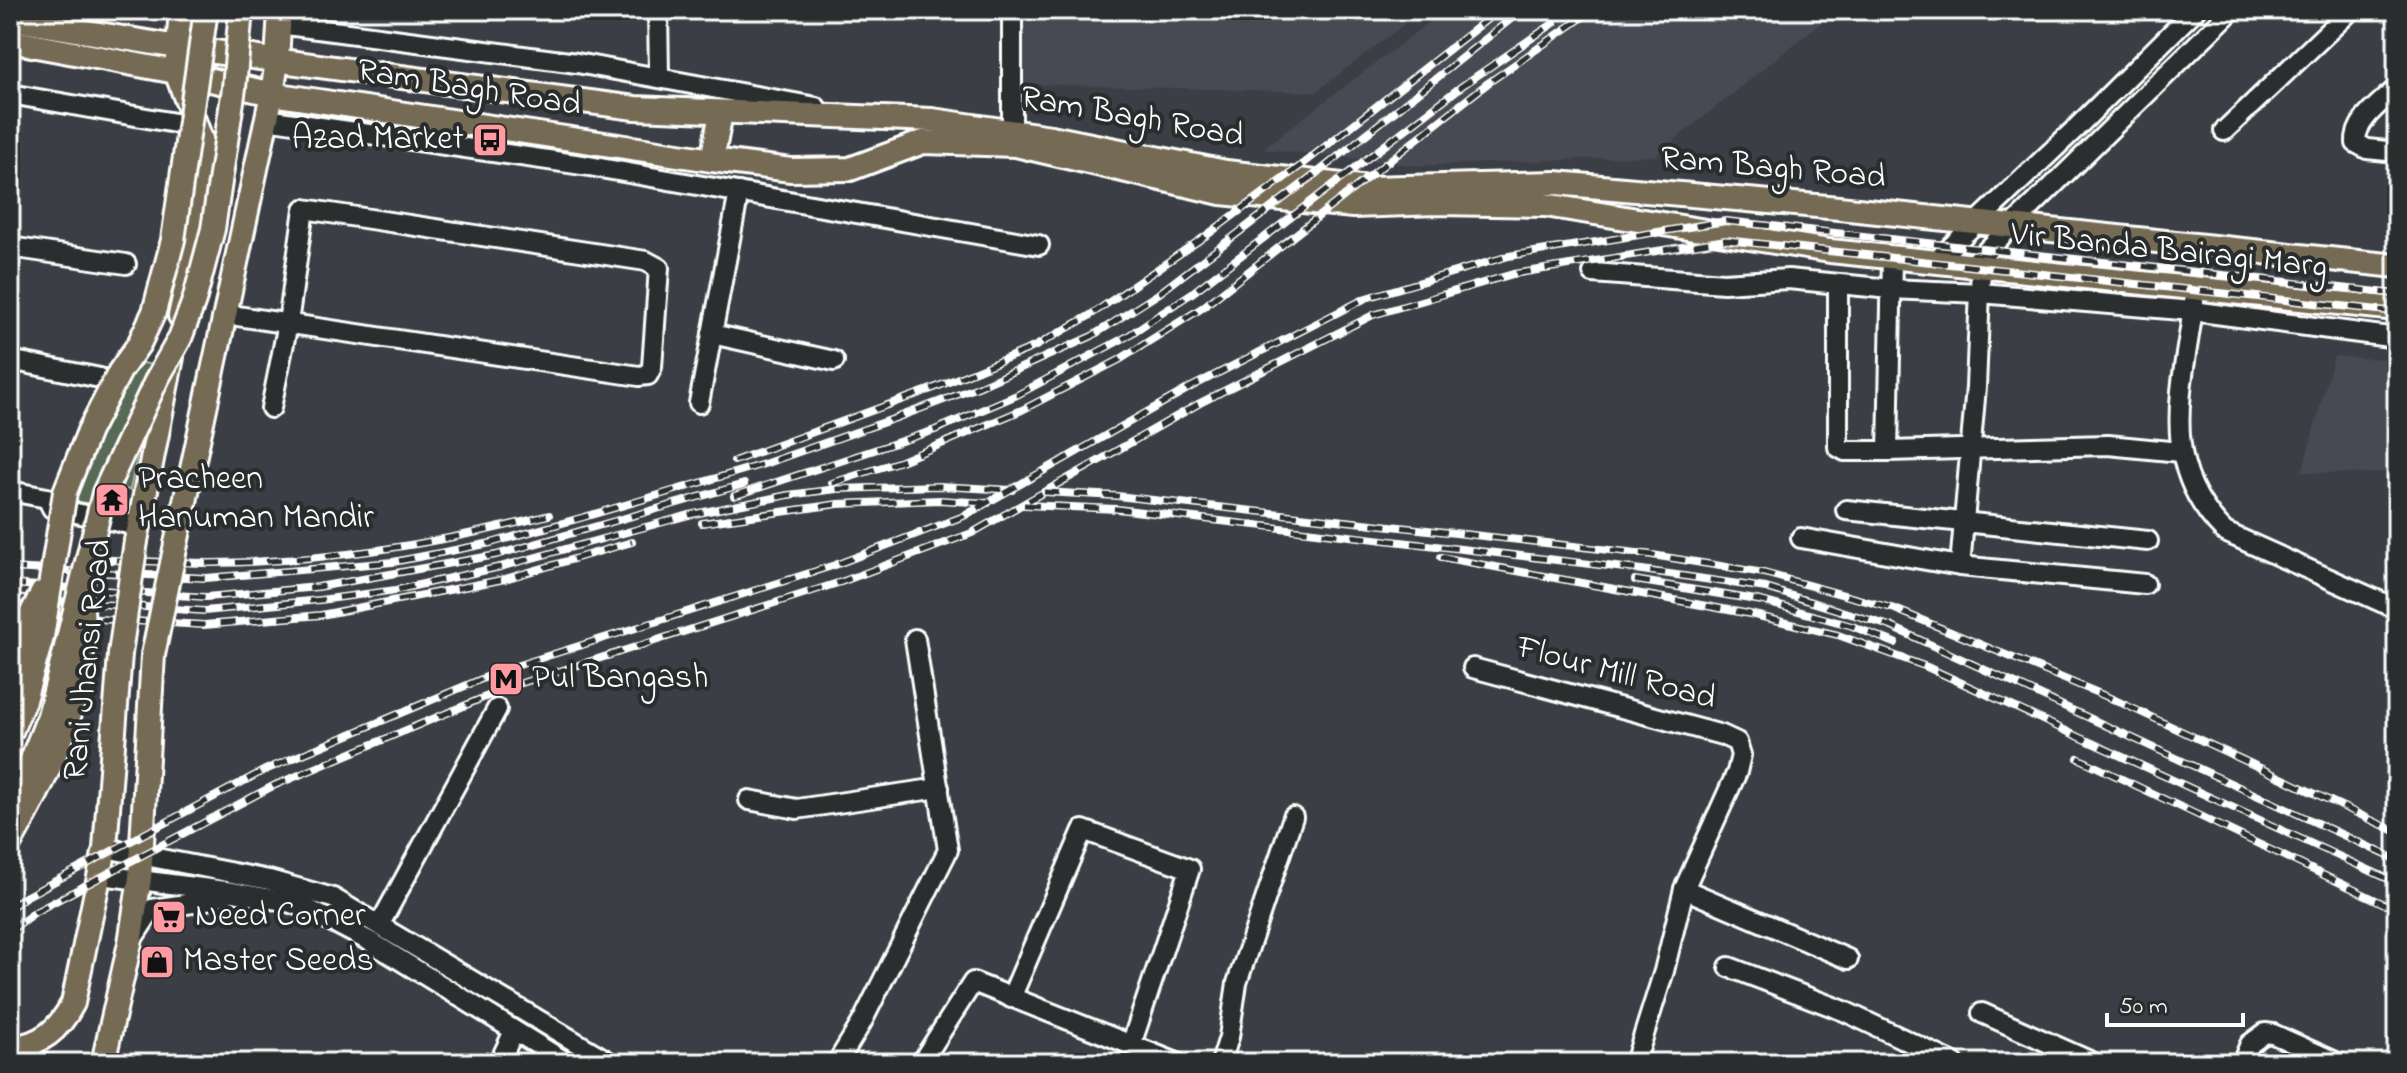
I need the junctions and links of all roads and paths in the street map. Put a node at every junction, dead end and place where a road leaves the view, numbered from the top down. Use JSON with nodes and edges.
{"nodes":[{"id":1,"x":181,"y":10,"type":"edge"},
{"id":2,"x":206,"y":10,"type":"edge"},
{"id":3,"x":241,"y":10,"type":"edge"},
{"id":4,"x":658,"y":10,"type":"edge"},
{"id":5,"x":1012,"y":10,"type":"edge"},
{"id":6,"x":2195,"y":10,"type":"edge"},
{"id":7,"x":2232,"y":10,"type":"edge"},
{"id":8,"x":2351,"y":10,"type":"edge"},
{"id":9,"x":280,"y":17,"type":"edge"},
{"id":10,"x":10,"y":19,"type":"edge"},
{"id":11,"x":10,"y":41,"type":"edge"},
{"id":12,"x":177,"y":47,"type":"junction"},
{"id":13,"x":277,"y":61,"type":"junction"},
{"id":14,"x":176,"y":72,"type":"junction"},
{"id":15,"x":659,"y":77,"type":"junction"},
{"id":16,"x":2397,"y":88,"type":"edge"},
{"id":17,"x":10,"y":94,"type":"edge"},
{"id":18,"x":272,"y":94,"type":"junction"},
{"id":19,"x":721,"y":113,"type":"junction"},
{"id":20,"x":878,"y":118,"type":"junction"},
{"id":21,"x":266,"y":119,"type":"junction"},
{"id":22,"x":932,"y":120,"type":"junction"},
{"id":23,"x":198,"y":127,"type":"junction"},
{"id":24,"x":1012,"y":131,"type":"junction"},
{"id":25,"x":2224,"y":131,"type":"dead end"},
{"id":26,"x":923,"y":142,"type":"junction"},
{"id":27,"x":2397,"y":152,"type":"edge"},
{"id":28,"x":712,"y":160,"type":"junction"},
{"id":29,"x":739,"y":192,"type":"junction"},
{"id":30,"x":1976,"y":223,"type":"junction"},
{"id":31,"x":2012,"y":226,"type":"junction"},
{"id":32,"x":1039,"y":245,"type":"dead end"},
{"id":33,"x":10,"y":247,"type":"edge"},
{"id":34,"x":1892,"y":258,"type":"junction"},
{"id":35,"x":1935,"y":262,"type":"junction"},
{"id":36,"x":126,"y":264,"type":"dead end"},
{"id":37,"x":1976,"y":266,"type":"junction"},
{"id":38,"x":2397,"y":266,"type":"edge"},
{"id":39,"x":1593,"y":273,"type":"dead end"},
{"id":40,"x":1838,"y":284,"type":"junction"},
{"id":41,"x":1891,"y":289,"type":"junction"},
{"id":42,"x":1980,"y":293,"type":"junction"},
{"id":43,"x":2194,"y":300,"type":"junction"},
{"id":44,"x":2397,"y":309,"type":"edge"},
{"id":45,"x":224,"y":314,"type":"junction"},
{"id":46,"x":288,"y":323,"type":"junction"},
{"id":47,"x":712,"y":334,"type":"junction"},
{"id":48,"x":2397,"y":338,"type":"edge"},
{"id":49,"x":10,"y":360,"type":"edge"},
{"id":50,"x":834,"y":361,"type":"dead end"},
{"id":51,"x":100,"y":378,"type":"dead end"},
{"id":52,"x":699,"y":403,"type":"dead end"},
{"id":53,"x":271,"y":408,"type":"dead end"},
{"id":54,"x":1970,"y":448,"type":"junction"},
{"id":55,"x":1888,"y":451,"type":"junction"},
{"id":56,"x":2180,"y":452,"type":"junction"},
{"id":57,"x":10,"y":491,"type":"edge"},
{"id":58,"x":1846,"y":510,"type":"dead end"},
{"id":59,"x":1965,"y":523,"type":"junction"},
{"id":60,"x":137,"y":533,"type":"junction"},
{"id":61,"x":1801,"y":538,"type":"dead end"},
{"id":62,"x":2148,"y":541,"type":"dead end"},
{"id":63,"x":1960,"y":566,"type":"junction"},
{"id":64,"x":52,"y":575,"type":"junction"},
{"id":65,"x":2145,"y":584,"type":"dead end"},
{"id":66,"x":80,"y":593,"type":"junction"},
{"id":67,"x":2397,"y":609,"type":"edge"},
{"id":68,"x":915,"y":639,"type":"dead end"},
{"id":69,"x":1473,"y":668,"type":"dead end"},
{"id":70,"x":10,"y":678,"type":"edge"},
{"id":71,"x":497,"y":709,"type":"dead end"},
{"id":72,"x":10,"y":734,"type":"edge"},
{"id":73,"x":939,"y":788,"type":"junction"},
{"id":74,"x":749,"y":800,"type":"dead end"},
{"id":75,"x":10,"y":805,"type":"edge"},
{"id":76,"x":1293,"y":817,"type":"dead end"},
{"id":77,"x":10,"y":843,"type":"edge"},
{"id":78,"x":105,"y":848,"type":"junction"},
{"id":79,"x":143,"y":854,"type":"junction"},
{"id":80,"x":101,"y":875,"type":"junction"},
{"id":81,"x":140,"y":878,"type":"junction"},
{"id":82,"x":1684,"y":889,"type":"junction"},
{"id":83,"x":233,"y":892,"type":"junction"},
{"id":84,"x":380,"y":924,"type":"junction"},
{"id":85,"x":130,"y":943,"type":"junction"},
{"id":86,"x":1848,"y":959,"type":"dead end"},
{"id":87,"x":1729,"y":967,"type":"dead end"},
{"id":88,"x":1011,"y":998,"type":"junction"},
{"id":89,"x":1982,"y":1013,"type":"dead end"},
{"id":90,"x":514,"y":1031,"type":"junction"},
{"id":91,"x":1131,"y":1045,"type":"junction"},
{"id":92,"x":10,"y":1049,"type":"edge"},
{"id":93,"x":39,"y":1063,"type":"edge"},
{"id":94,"x":103,"y":1063,"type":"edge"},
{"id":95,"x":499,"y":1063,"type":"edge"},
{"id":96,"x":567,"y":1063,"type":"edge"},
{"id":97,"x":611,"y":1063,"type":"edge"},
{"id":98,"x":837,"y":1063,"type":"edge"},
{"id":99,"x":921,"y":1063,"type":"edge"},
{"id":100,"x":1177,"y":1063,"type":"edge"},
{"id":101,"x":1221,"y":1063,"type":"edge"},
{"id":102,"x":1635,"y":1063,"type":"edge"},
{"id":103,"x":1954,"y":1063,"type":"edge"},
{"id":104,"x":2094,"y":1063,"type":"edge"},
{"id":105,"x":2242,"y":1063,"type":"edge"},
{"id":106,"x":2338,"y":1063,"type":"edge"}],
"edges":[{"from":1,"to":12,"type":"main road","name":"Rani Jhansi Road"},
{"from":2,"to":64,"type":"main road","bridge":true},
{"from":3,"to":66,"type":"main road","bridge":true},
{"from":4,"to":15,"type":"street"},
{"from":5,"to":24,"type":"street"},
{"from":6,"to":30,"type":"street"},
{"from":7,"to":31,"type":"street"},
{"from":8,"to":25,"type":"street"},
{"from":9,"to":13,"type":"main road","name":"Rani Jhansi Road"},
{"from":9,"to":15,"type":"street"},
{"from":10,"to":12,"type":"main road","name":"Ram Bagh Road"},
{"from":11,"to":14,"type":"main road","name":"Ram Bagh Road"},
{"from":12,"to":13,"type":"main road","name":"Ram Bagh Road"},
{"from":12,"to":14,"type":"main road","name":"Rani Jhansi Road"},
{"from":13,"to":18,"type":"main road","name":"Rani Jhansi Road"},
{"from":13,"to":19,"type":"main road","name":"Ram Bagh Road"},
{"from":14,"to":18,"type":"main road","name":"Ram Bagh Road"},
{"from":14,"to":23,"type":"main road","name":"Rani Jhansi Road"},
{"from":15,"to":20,"type":"street"},
{"from":16,"to":27,"type":"street"},
{"from":17,"to":23,"type":"street"},
{"from":18,"to":21,"type":"main road","name":"Rani Jhansi Road"},
{"from":18,"to":28,"type":"main road","name":"Ram Bagh Road"},
{"from":19,"to":20,"type":"main road","name":"Ram Bagh Road"},
{"from":19,"to":28,"type":"main road"},
{"from":20,"to":22,"type":"main road","name":"Ram Bagh Road"},
{"from":21,"to":29,"type":"street"},
{"from":21,"to":45,"type":"main road","name":"Rani Jhansi Road"},
{"from":22,"to":24,"type":"main road","name":"Ram Bagh Road"},
{"from":22,"to":26,"type":"main road"},
{"from":23,"to":60,"type":"main road","name":"Rani Jhansi Road"},
{"from":24,"to":30,"type":"main road","name":"Ram Bagh Road"},
{"from":26,"to":28,"type":"main road","name":"Ram Bagh Road"},
{"from":26,"to":34,"type":"main road","name":"Ram Bagh Road"},
{"from":29,"to":32,"type":"street"},
{"from":29,"to":47,"type":"street"},
{"from":30,"to":31,"type":"main road","name":"Vir Banda Bairagi Marg"},
{"from":30,"to":35,"type":"street"},
{"from":31,"to":37,"type":"street"},
{"from":31,"to":38,"type":"main road","name":"Vir Banda Bairagi Marg"},
{"from":33,"to":36,"type":"street"},
{"from":34,"to":35,"type":"main road","name":"Ram Bagh Road"},
{"from":34,"to":41,"type":"street"},
{"from":35,"to":37,"type":"main road","name":"Vir Banda Bairagi Marg"},
{"from":37,"to":42,"type":"street"},
{"from":37,"to":43,"type":"main road","name":"Vir Banda Bairagi Marg"},
{"from":39,"to":40,"type":"street"},
{"from":40,"to":41,"type":"street"},
{"from":40,"to":55,"type":"street"},
{"from":41,"to":42,"type":"street"},
{"from":41,"to":55,"type":"street"},
{"from":42,"to":43,"type":"street"},
{"from":42,"to":54,"type":"street"},
{"from":43,"to":44,"type":"main road","name":"Vir Banda Bairagi Marg"},
{"from":43,"to":48,"type":"street"},
{"from":43,"to":56,"type":"street"},
{"from":45,"to":46,"type":"street"},
{"from":45,"to":79,"type":"main road","name":"Rani Jhansi Road","bridge":true},
{"from":46,"to":46,"type":"street"},
{"from":46,"to":53,"type":"street"},
{"from":47,"to":50,"type":"street"},
{"from":47,"to":52,"type":"street"},
{"from":49,"to":51,"type":"street"},
{"from":54,"to":55,"type":"street"},
{"from":54,"to":56,"type":"street"},
{"from":54,"to":59,"type":"street"},
{"from":56,"to":67,"type":"street"},
{"from":57,"to":60,"type":"street"},
{"from":58,"to":59,"type":"street"},
{"from":59,"to":62,"type":"street"},
{"from":59,"to":63,"type":"street"},
{"from":60,"to":78,"type":"main road","name":"Rani Jhansi Road","bridge":true},
{"from":61,"to":63,"type":"street"},
{"from":63,"to":65,"type":"street"},
{"from":64,"to":70,"type":"main road","bridge":true},
{"from":64,"to":72,"type":"main road","bridge":true},
{"from":66,"to":75,"type":"main road","bridge":true},
{"from":66,"to":77,"type":"main road","bridge":true},
{"from":68,"to":73,"type":"street"},
{"from":69,"to":82,"type":"street","name":"Flour Mill Road"},
{"from":71,"to":84,"type":"street"},
{"from":73,"to":74,"type":"street"},
{"from":73,"to":98,"type":"street"},
{"from":76,"to":101,"type":"street"},
{"from":78,"to":79,"type":"street"},
{"from":78,"to":80,"type":"main road","name":"Rani Jhansi Road"},
{"from":79,"to":81,"type":"main road","name":"Rani Jhansi Road"},
{"from":79,"to":84,"type":"street"},
{"from":80,"to":81,"type":"street"},
{"from":80,"to":92,"type":"main road","name":"Rani Jhansi Road"},
{"from":81,"to":83,"type":"street"},
{"from":81,"to":85,"type":"main road","name":"Rani Jhansi Road"},
{"from":82,"to":86,"type":"street"},
{"from":82,"to":102,"type":"street","name":"Flour Mill Road"},
{"from":83,"to":85,"type":"street"},
{"from":83,"to":90,"type":"street"},
{"from":84,"to":97,"type":"street"},
{"from":85,"to":94,"type":"main road","name":"Rani Jhansi Road"},
{"from":87,"to":103,"type":"street"},
{"from":88,"to":91,"type":"street"},
{"from":88,"to":91,"type":"street"},
{"from":88,"to":99,"type":"street"},
{"from":89,"to":104,"type":"street"},
{"from":90,"to":95,"type":"street"},
{"from":90,"to":96,"type":"street"},
{"from":91,"to":100,"type":"street"},
{"from":92,"to":93,"type":"main road"},
{"from":105,"to":106,"type":"street"}]}
